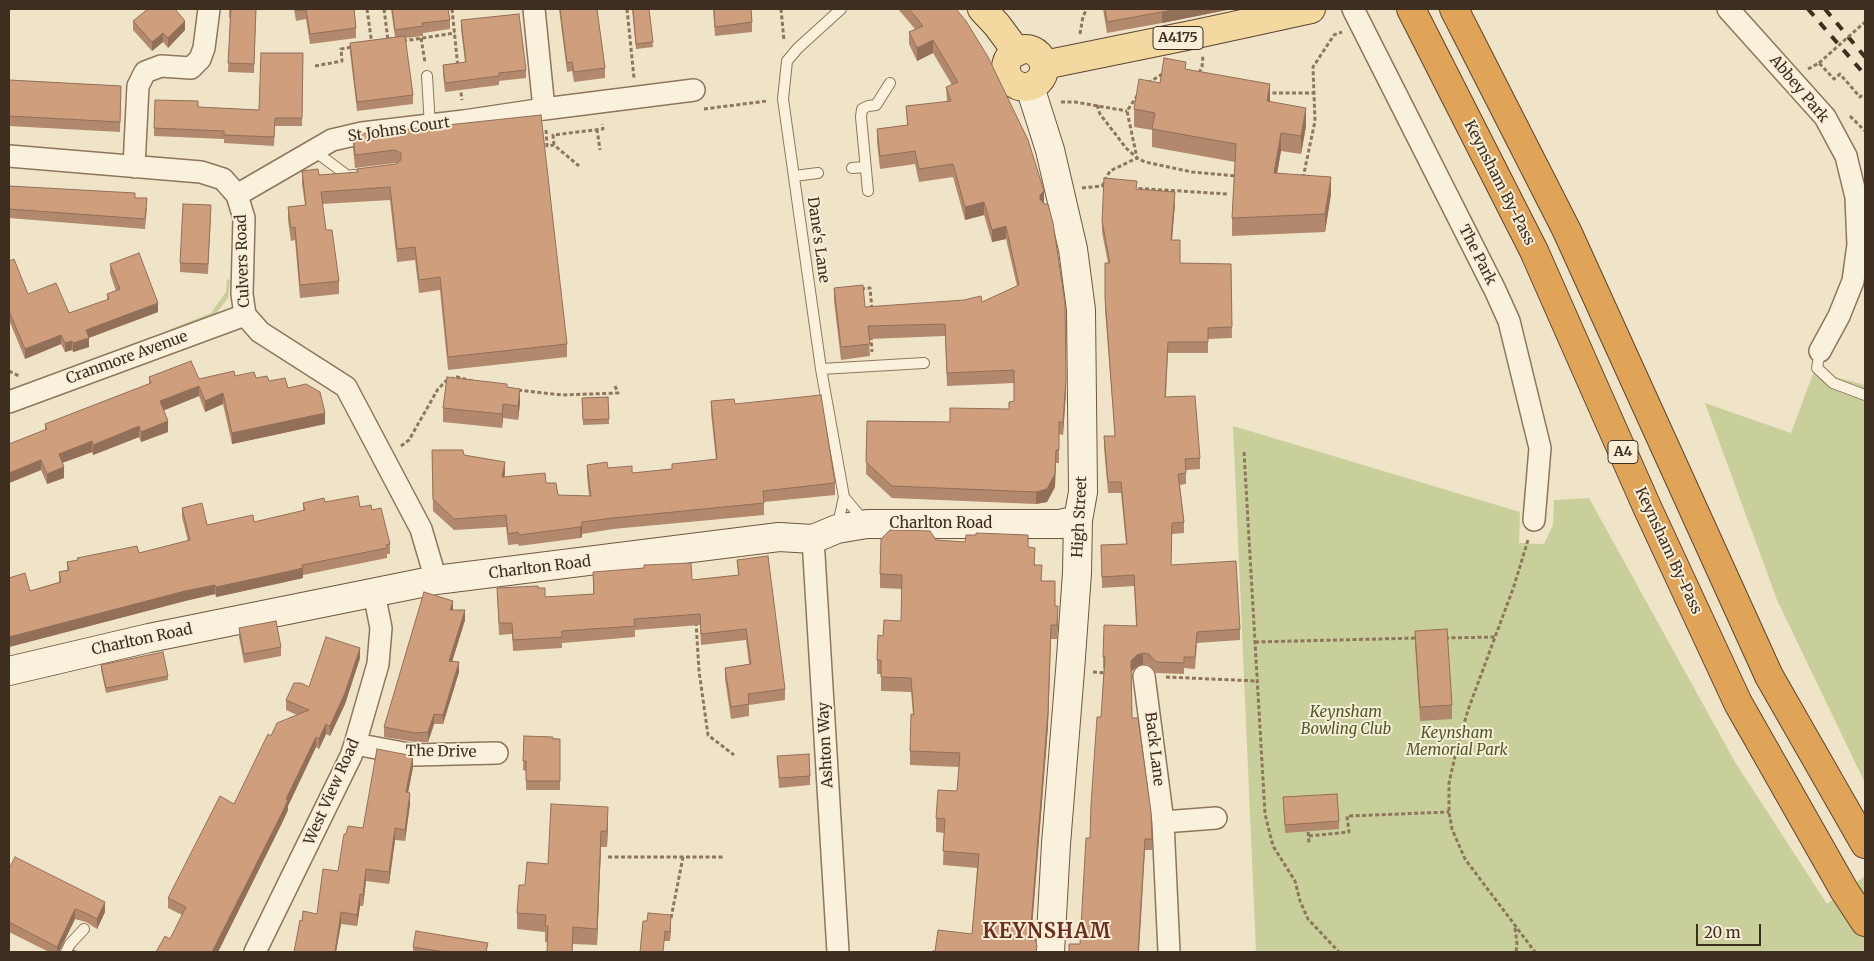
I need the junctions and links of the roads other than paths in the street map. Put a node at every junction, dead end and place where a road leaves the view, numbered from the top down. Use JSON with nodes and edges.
{"nodes":[{"id":1,"x":209,"y":9,"type":"edge"},
{"id":2,"x":534,"y":9,"type":"edge"},
{"id":3,"x":841,"y":9,"type":"edge"},
{"id":4,"x":982,"y":9,"type":"edge"},
{"id":5,"x":1311,"y":9,"type":"edge"},
{"id":6,"x":1411,"y":9,"type":"edge"},
{"id":7,"x":1454,"y":9,"type":"edge"},
{"id":8,"x":1728,"y":9,"type":"edge"},
{"id":9,"x":1357,"y":17,"type":"edge"},
{"id":10,"x":427,"y":76,"type":"road end"},
{"id":11,"x":890,"y":83,"type":"dead end"},
{"id":12,"x":1037,"y":85,"type":"junction"},
{"id":13,"x":694,"y":90,"type":"dead end"},
{"id":14,"x":544,"y":109,"type":"junction"},
{"id":15,"x":430,"y":126,"type":"junction"},
{"id":16,"x":313,"y":150,"type":"junction"},
{"id":17,"x":9,"y":156,"type":"edge"},
{"id":18,"x":865,"y":166,"type":"junction"},
{"id":19,"x":134,"y":167,"type":"junction"},
{"id":20,"x":852,"y":168,"type":"dead end"},
{"id":21,"x":818,"y":173,"type":"dead end"},
{"id":22,"x":367,"y":174,"type":"edge"},
{"id":23,"x":794,"y":176,"type":"junction"},
{"id":24,"x":868,"y":191,"type":"dead end"},
{"id":25,"x":237,"y":195,"type":"junction"},
{"id":26,"x":245,"y":315,"type":"junction"},
{"id":27,"x":1820,"y":352,"type":"joint"},
{"id":28,"x":924,"y":363,"type":"dead end"},
{"id":29,"x":821,"y":369,"type":"junction"},
{"id":30,"x":1865,"y":395,"type":"edge"},
{"id":31,"x":9,"y":402,"type":"edge"},
{"id":32,"x":844,"y":497,"type":"junction"},
{"id":33,"x":1078,"y":520,"type":"junction"},
{"id":34,"x":1534,"y":520,"type":"road end"},
{"id":35,"x":867,"y":524,"type":"junction"},
{"id":36,"x":825,"y":534,"type":"junction"},
{"id":37,"x":436,"y":580,"type":"junction"},
{"id":38,"x":374,"y":593,"type":"junction"},
{"id":39,"x":9,"y":671,"type":"edge"},
{"id":40,"x":1144,"y":676,"type":"dead end"},
{"id":41,"x":355,"y":744,"type":"junction"},
{"id":42,"x":497,"y":753,"type":"dead end"},
{"id":43,"x":1216,"y":818,"type":"dead end"},
{"id":44,"x":1163,"y":822,"type":"junction"},
{"id":45,"x":1865,"y":844,"type":"edge"},
{"id":46,"x":1865,"y":922,"type":"edge"},
{"id":47,"x":84,"y":929,"type":"dead end"},
{"id":48,"x":66,"y":952,"type":"edge"},
{"id":49,"x":255,"y":952,"type":"edge"},
{"id":50,"x":838,"y":952,"type":"edge"},
{"id":51,"x":1050,"y":952,"type":"edge"},
{"id":52,"x":1170,"y":952,"type":"edge"}],
"edges":[{"from":1,"to":19,"type":"street"},
{"from":2,"to":14,"type":"street"},
{"from":3,"to":23,"type":"lane","name":"Dane's Lane"},
{"from":4,"to":12,"type":"main road"},
{"from":5,"to":12,"type":"main road","number":"A4175"},
{"from":6,"to":46,"type":"highway","name":"Keynsham By-Pass","number":"A4"},
{"from":7,"to":45,"type":"highway","number":"A4"},
{"from":8,"to":27,"type":"street","name":"Abbey Park"},
{"from":9,"to":34,"type":"street","name":"The Park"},
{"from":10,"to":15,"type":"lane"},
{"from":11,"to":18,"type":"lane"},
{"from":12,"to":33,"type":"street","name":"High Street"},
{"from":13,"to":14,"type":"street","name":"St Johns Court"},
{"from":14,"to":15,"type":"street","name":"St Johns Court"},
{"from":15,"to":16,"type":"street","name":"St Johns Court"},
{"from":16,"to":22,"type":"lane"},
{"from":16,"to":25,"type":"street","name":"St Johns Court"},
{"from":17,"to":19,"type":"street","name":"Culvers Road"},
{"from":18,"to":20,"type":"lane"},
{"from":18,"to":24,"type":"lane"},
{"from":19,"to":25,"type":"street","name":"Culvers Road"},
{"from":21,"to":23,"type":"lane"},
{"from":23,"to":29,"type":"lane","name":"Dane's Lane"},
{"from":25,"to":26,"type":"street","name":"Culvers Road"},
{"from":26,"to":31,"type":"street","name":"Cranmore Avenue"},
{"from":26,"to":37,"type":"street","name":"Culvers Road"},
{"from":27,"to":30,"type":"lane"},
{"from":28,"to":29,"type":"lane"},
{"from":29,"to":32,"type":"lane","name":"Dane's Lane"},
{"from":32,"to":35,"type":"lane"},
{"from":32,"to":36,"type":"lane","name":"Dane's Lane"},
{"from":33,"to":35,"type":"street","name":"Charlton Road"},
{"from":33,"to":51,"type":"street","name":"High Street"},
{"from":35,"to":36,"type":"street","name":"Charlton Road"},
{"from":36,"to":37,"type":"street","name":"Charlton Road"},
{"from":36,"to":50,"type":"street","name":"Ashton Way"},
{"from":37,"to":38,"type":"street","name":"Charlton Road"},
{"from":38,"to":39,"type":"street","name":"Charlton Road"},
{"from":38,"to":41,"type":"street","name":"West View Road"},
{"from":40,"to":44,"type":"street","name":"Back Lane"},
{"from":41,"to":42,"type":"street","name":"The Drive"},
{"from":41,"to":49,"type":"street","name":"West View Road"},
{"from":43,"to":44,"type":"street"},
{"from":44,"to":52,"type":"street","name":"Back Lane"},
{"from":47,"to":48,"type":"lane"}]}
